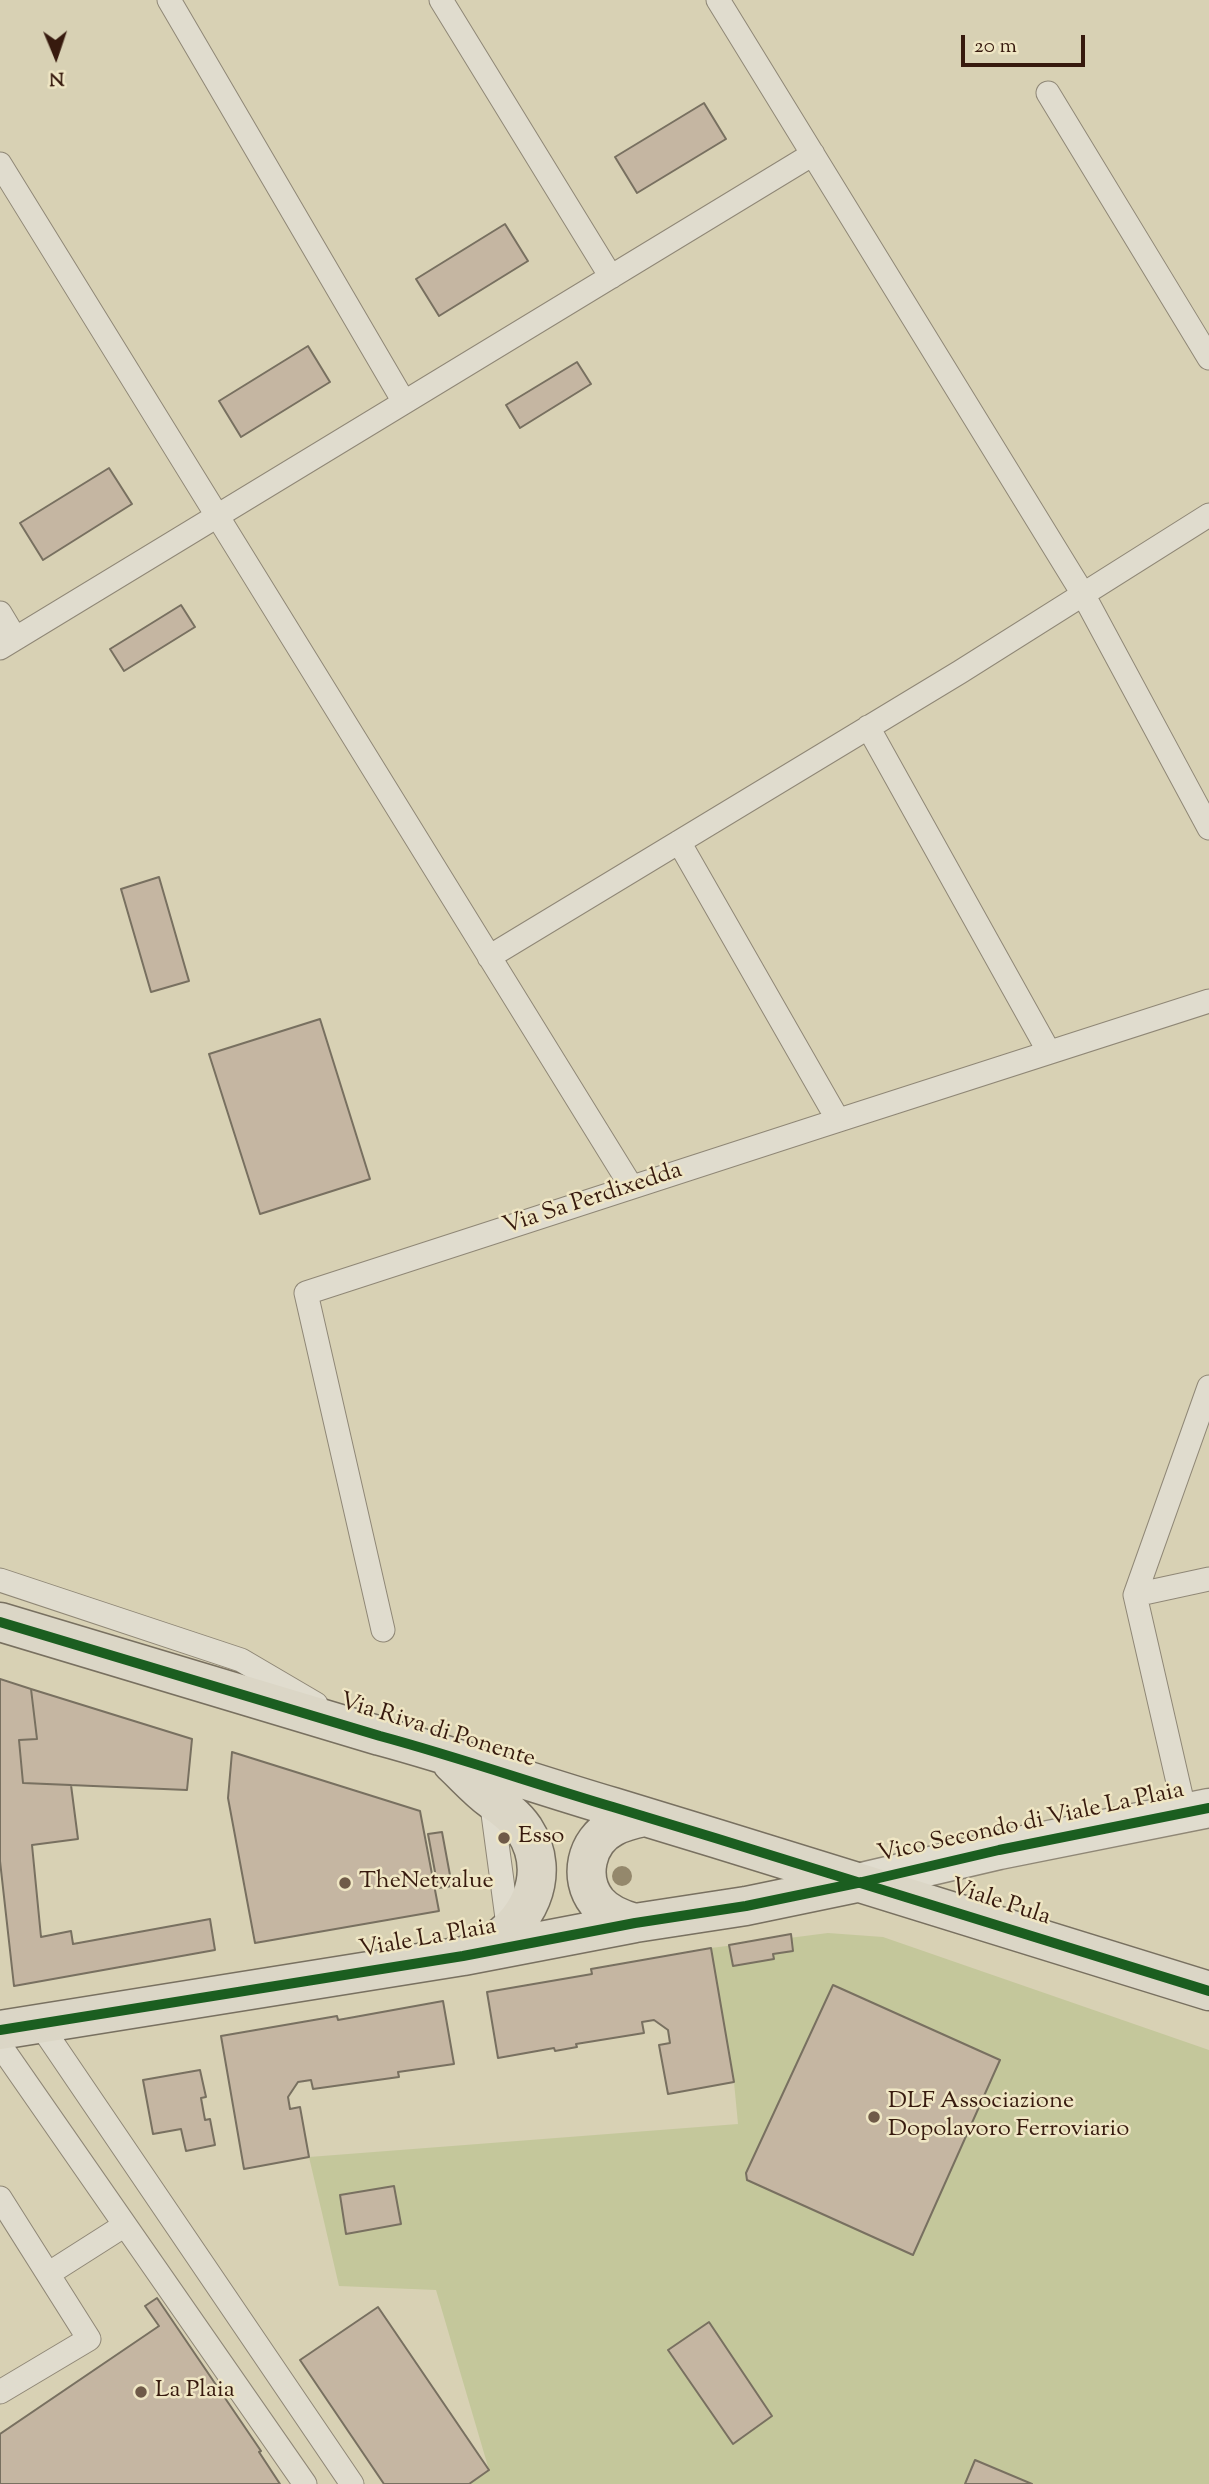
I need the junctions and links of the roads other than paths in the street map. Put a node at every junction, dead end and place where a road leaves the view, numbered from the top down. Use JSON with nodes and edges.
{"nodes":[{"id":1,"x":169,"y":0,"type":"edge"},
{"id":2,"x":441,"y":0,"type":"edge"},
{"id":3,"x":718,"y":0,"type":"edge"},
{"id":4,"x":1048,"y":93,"type":"dead end"},
{"id":5,"x":813,"y":154,"type":"junction"},
{"id":6,"x":0,"y":164,"type":"edge"},
{"id":7,"x":611,"y":277,"type":"junction"},
{"id":8,"x":1209,"y":358,"type":"edge"},
{"id":9,"x":404,"y":402,"type":"junction"},
{"id":10,"x":1209,"y":515,"type":"edge"},
{"id":11,"x":217,"y":516,"type":"junction"},
{"id":12,"x":1083,"y":594,"type":"junction"},
{"id":13,"x":0,"y":614,"type":"edge"},
{"id":14,"x":8,"y":643,"type":"edge"},
{"id":15,"x":868,"y":727,"type":"junction"},
{"id":16,"x":1209,"y":828,"type":"edge"},
{"id":17,"x":679,"y":842,"type":"junction"},
{"id":18,"x":489,"y":957,"type":"junction"},
{"id":19,"x":1209,"y":1001,"type":"edge"},
{"id":20,"x":1048,"y":1052,"type":"junction"},
{"id":21,"x":838,"y":1119,"type":"junction"},
{"id":22,"x":631,"y":1186,"type":"junction"},
{"id":23,"x":1209,"y":1387,"type":"edge"},
{"id":24,"x":1209,"y":1579,"type":"edge"},
{"id":25,"x":0,"y":1580,"type":"edge"},
{"id":26,"x":1136,"y":1595,"type":"junction"},
{"id":27,"x":0,"y":1622,"type":"edge"},
{"id":28,"x":383,"y":1630,"type":"dead end"},
{"id":29,"x":361,"y":1731,"type":"junction"},
{"id":30,"x":440,"y":1752,"type":"junction"},
{"id":31,"x":1197,"y":1811,"type":"edge"},
{"id":32,"x":644,"y":1817,"type":"junction"},
{"id":33,"x":862,"y":1882,"type":"junction"},
{"id":34,"x":635,"y":1923,"type":"junction"},
{"id":35,"x":463,"y":1956,"type":"junction"},
{"id":36,"x":1209,"y":1991,"type":"edge"},
{"id":37,"x":39,"y":2023,"type":"junction"},
{"id":38,"x":0,"y":2029,"type":"edge"},
{"id":39,"x":0,"y":2045,"type":"edge"},
{"id":40,"x":0,"y":2198,"type":"edge"},
{"id":41,"x":125,"y":2225,"type":"junction"},
{"id":42,"x":48,"y":2274,"type":"junction"},
{"id":43,"x":0,"y":2392,"type":"edge"},
{"id":44,"x":305,"y":2484,"type":"edge"},
{"id":45,"x":352,"y":2484,"type":"edge"}],
"edges":[{"from":1,"to":9,"type":"lane"},
{"from":2,"to":7,"type":"lane"},
{"from":3,"to":5,"type":"lane"},
{"from":4,"to":8,"type":"lane"},
{"from":5,"to":7,"type":"lane"},
{"from":5,"to":12,"type":"lane"},
{"from":6,"to":11,"type":"lane"},
{"from":7,"to":9,"type":"lane"},
{"from":9,"to":11,"type":"lane"},
{"from":10,"to":12,"type":"lane"},
{"from":11,"to":14,"type":"lane"},
{"from":11,"to":18,"type":"lane"},
{"from":12,"to":15,"type":"lane"},
{"from":12,"to":16,"type":"lane"},
{"from":13,"to":14,"type":"lane"},
{"from":15,"to":17,"type":"lane"},
{"from":15,"to":20,"type":"lane"},
{"from":17,"to":18,"type":"lane"},
{"from":17,"to":21,"type":"lane"},
{"from":18,"to":22,"type":"lane"},
{"from":19,"to":20,"type":"lane","name":"Via Sa Perdixedda"},
{"from":20,"to":21,"type":"lane","name":"Via Sa Perdixedda"},
{"from":21,"to":22,"type":"lane","name":"Via Sa Perdixedda"},
{"from":22,"to":28,"type":"lane","name":"Via Sa Perdixedda"},
{"from":23,"to":26,"type":"lane"},
{"from":24,"to":26,"type":"lane"},
{"from":25,"to":29,"type":"lane"},
{"from":26,"to":31,"type":"lane"},
{"from":27,"to":29,"type":"main road","name":"Via Riva di Ponente"},
{"from":29,"to":30,"type":"main road","name":"Via Riva di Ponente"},
{"from":30,"to":32,"type":"main road","name":"Via Riva di Ponente"},
{"from":30,"to":35,"type":"main road","name":"Viale La Plaia"},
{"from":31,"to":33,"type":"street","name":"Vico Secondo di Viale La Plaia"},
{"from":32,"to":33,"type":"main road","name":"Via Riva di Ponente"},
{"from":32,"to":34,"type":"main road"},
{"from":33,"to":34,"type":"main road","name":"Viale La Plaia"},
{"from":33,"to":36,"type":"main road","name":"Viale Pula"},
{"from":34,"to":35,"type":"main road","name":"Viale La Plaia"},
{"from":35,"to":37,"type":"main road","name":"Viale La Plaia"},
{"from":37,"to":38,"type":"main road","name":"Viale La Plaia"},
{"from":37,"to":45,"type":"lane"},
{"from":39,"to":41,"type":"lane"},
{"from":40,"to":42,"type":"lane"},
{"from":41,"to":42,"type":"lane"},
{"from":41,"to":44,"type":"lane"},
{"from":42,"to":43,"type":"lane"}]}
